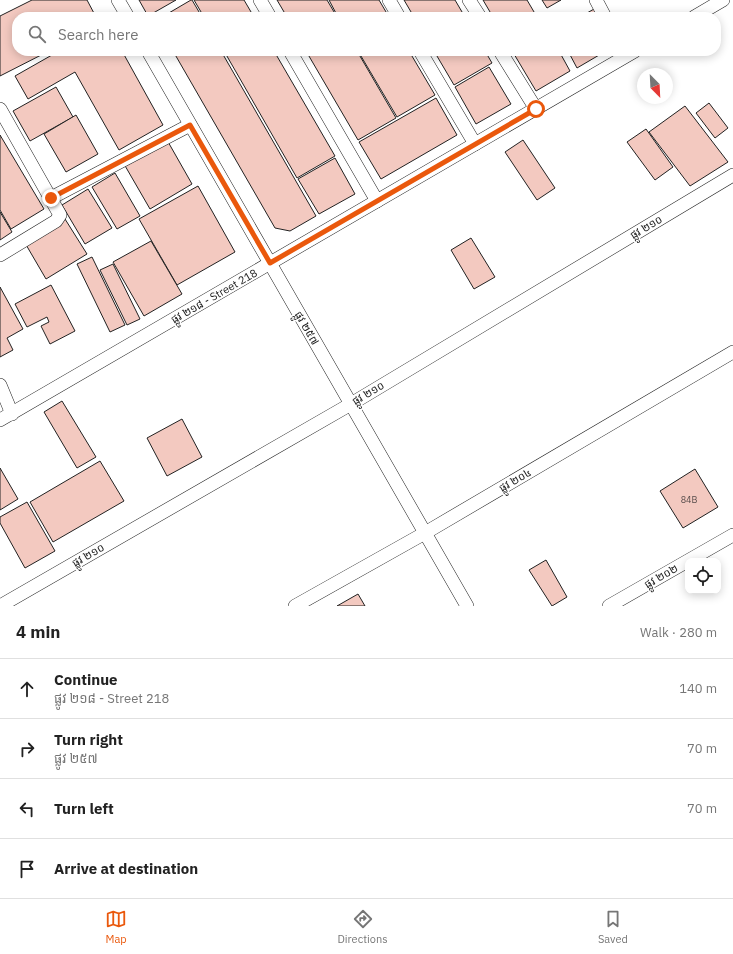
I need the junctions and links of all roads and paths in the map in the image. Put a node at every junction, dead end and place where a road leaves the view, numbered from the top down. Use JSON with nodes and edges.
{"nodes":[{"id":1,"x":118,"y":0,"type":"edge"},
{"id":2,"x":260,"y":0,"type":"edge"},
{"id":3,"x":389,"y":0,"type":"edge"},
{"id":4,"x":469,"y":0,"type":"edge"},
{"id":5,"x":596,"y":0,"type":"edge"},
{"id":6,"x":723,"y":0,"type":"edge"},
{"id":7,"x":125,"y":12,"type":"edge"},
{"id":8,"x":267,"y":12,"type":"edge"},
{"id":9,"x":396,"y":12,"type":"edge"},
{"id":10,"x":477,"y":12,"type":"edge"},
{"id":11,"x":602,"y":12,"type":"edge"},
{"id":12,"x":703,"y":12,"type":"edge"},
{"id":13,"x":151,"y":56,"type":"edge"},
{"id":14,"x":293,"y":56,"type":"edge"},
{"id":15,"x":423,"y":56,"type":"edge"},
{"id":16,"x":503,"y":56,"type":"edge"},
{"id":17,"x":624,"y":56,"type":"edge"},
{"id":18,"x":0,"y":109,"type":"edge"},
{"id":19,"x":536,"y":109,"type":"junction"},
{"id":20,"x":190,"y":125,"type":"junction"},
{"id":21,"x":475,"y":144,"type":"junction"},
{"id":22,"x":733,"y":175,"type":"edge"},
{"id":23,"x":51,"y":198,"type":"junction"},
{"id":24,"x":377,"y":201,"type":"junction"},
{"id":25,"x":0,"y":255,"type":"edge"},
{"id":26,"x":270,"y":263,"type":"junction"},
{"id":27,"x":733,"y":352,"type":"edge"},
{"id":28,"x":0,"y":385,"type":"edge"},
{"id":29,"x":351,"y":404,"type":"junction"},
{"id":30,"x":12,"y":414,"type":"junction"},
{"id":31,"x":0,"y":420,"type":"edge"},
{"id":32,"x":425,"y":533,"type":"junction"},
{"id":33,"x":733,"y":535,"type":"edge"},
{"id":34,"x":0,"y":606,"type":"edge"},
{"id":35,"x":295,"y":606,"type":"edge"},
{"id":36,"x":467,"y":606,"type":"edge"},
{"id":37,"x":609,"y":606,"type":"edge"}],
"edges":[{"from":1,"to":7,"type":"street"},
{"from":2,"to":8,"type":"street"},
{"from":3,"to":9,"type":"street"},
{"from":4,"to":10,"type":"street"},
{"from":5,"to":11,"type":"street"},
{"from":6,"to":12,"type":"street"},
{"from":13,"to":20,"type":"street","name":"ផ្លូវ ២៥៧"},
{"from":14,"to":24,"type":"street"},
{"from":15,"to":21,"type":"street"},
{"from":16,"to":19,"type":"street"},
{"from":17,"to":19,"type":"street","name":"ផ្លូវ ២១៨ - Street 218"},
{"from":18,"to":23,"type":"street"},
{"from":19,"to":21,"type":"street","name":"ផ្លូវ ២១៨ - Street 218"},
{"from":20,"to":23,"type":"street"},
{"from":20,"to":26,"type":"street","name":"ផ្លូវ ២៥៧"},
{"from":21,"to":24,"type":"street","name":"ផ្លូវ ២១៨ - Street 218"},
{"from":22,"to":29,"type":"street","name":"ផ្លូវ ២១០"},
{"from":23,"to":25,"type":"street"},
{"from":24,"to":26,"type":"street","name":"ផ្លូវ ២១៨ - Street 218"},
{"from":26,"to":29,"type":"street","name":"ផ្លូវ ២៥៧"},
{"from":26,"to":30,"type":"street","name":"ផ្លូវ ២១៨ - Street 218"},
{"from":27,"to":32,"type":"street","name":"ផ្លូវ ២០៤"},
{"from":28,"to":30,"type":"street"},
{"from":29,"to":32,"type":"street","name":"ផ្លូវ ២៥៧"},
{"from":29,"to":34,"type":"street","name":"ផ្លូវ ២១០"},
{"from":30,"to":31,"type":"street","name":"ផ្លូវ ២១៨ - Street 218"},
{"from":32,"to":35,"type":"street","name":"ផ្លូវ ២០៤"},
{"from":32,"to":36,"type":"street","name":"ផ្លូវ ២៥៧"},
{"from":33,"to":37,"type":"street","name":"ផ្លូវ ២០២"}]}
